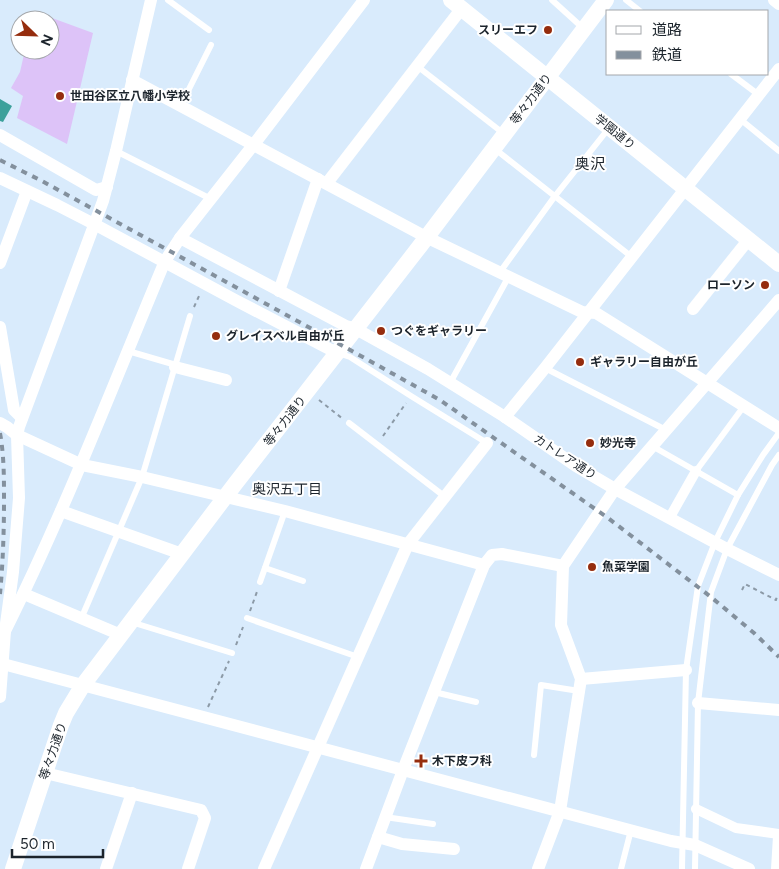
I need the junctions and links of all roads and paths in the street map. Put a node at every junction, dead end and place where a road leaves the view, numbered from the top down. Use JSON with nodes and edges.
{"nodes":[{"id":1,"x":151,"y":0,"type":"edge"},
{"id":2,"x":168,"y":0,"type":"edge"},
{"id":3,"x":364,"y":0,"type":"edge"},
{"id":4,"x":552,"y":0,"type":"edge"},
{"id":5,"x":606,"y":0,"type":"edge"},
{"id":6,"x":626,"y":0,"type":"edge"},
{"id":7,"x":774,"y":0,"type":"edge"},
{"id":8,"x":454,"y":2,"type":"edge"},
{"id":9,"x":779,"y":4,"type":"edge"},
{"id":10,"x":639,"y":10,"type":"edge"},
{"id":11,"x":584,"y":29,"type":"junction"},
{"id":12,"x":209,"y":30,"type":"dead end"},
{"id":13,"x":211,"y":45,"type":"dead end"},
{"id":14,"x":417,"y":66,"type":"junction"},
{"id":15,"x":779,"y":69,"type":"edge"},
{"id":16,"x":732,"y":75,"type":"edge"},
{"id":17,"x":547,"y":77,"type":"junction"},
{"id":18,"x":132,"y":80,"type":"junction"},
{"id":19,"x":759,"y":95,"type":"junction"},
{"id":20,"x":181,"y":106,"type":"junction"},
{"id":21,"x":740,"y":119,"type":"junction"},
{"id":22,"x":609,"y":127,"type":"junction"},
{"id":23,"x":504,"y":134,"type":"junction"},
{"id":24,"x":0,"y":135,"type":"edge"},
{"id":25,"x":254,"y":144,"type":"junction"},
{"id":26,"x":494,"y":148,"type":"junction"},
{"id":27,"x":116,"y":151,"type":"junction"},
{"id":28,"x":779,"y":151,"type":"edge"},
{"id":29,"x":0,"y":178,"type":"edge"},
{"id":30,"x":322,"y":181,"type":"junction"},
{"id":31,"x":107,"y":187,"type":"junction"},
{"id":32,"x":686,"y":188,"type":"junction"},
{"id":33,"x":27,"y":191,"type":"junction"},
{"id":34,"x":555,"y":196,"type":"junction"},
{"id":35,"x":211,"y":199,"type":"junction"},
{"id":36,"x":94,"y":224,"type":"junction"},
{"id":37,"x":426,"y":237,"type":"junction"},
{"id":38,"x":180,"y":238,"type":"junction"},
{"id":39,"x":749,"y":239,"type":"junction"},
{"id":40,"x":632,"y":257,"type":"junction"},
{"id":41,"x":165,"y":261,"type":"junction"},
{"id":42,"x":0,"y":263,"type":"edge"},
{"id":43,"x":779,"y":264,"type":"edge"},
{"id":44,"x":504,"y":274,"type":"junction"},
{"id":45,"x":205,"y":284,"type":"junction"},
{"id":46,"x":280,"y":291,"type":"junction"},
{"id":47,"x":779,"y":300,"type":"edge"},
{"id":48,"x":693,"y":309,"type":"dead end"},
{"id":49,"x":588,"y":313,"type":"junction"},
{"id":50,"x":190,"y":316,"type":"joint"},
{"id":51,"x":0,"y":327,"type":"edge"},
{"id":52,"x":356,"y":329,"type":"junction"},
{"id":53,"x":128,"y":350,"type":"junction"},
{"id":54,"x":337,"y":353,"type":"junction"},
{"id":55,"x":175,"y":366,"type":"junction"},
{"id":56,"x":545,"y":368,"type":"junction"},
{"id":57,"x":226,"y":380,"type":"dead end"},
{"id":58,"x":450,"y":383,"type":"junction"},
{"id":59,"x":707,"y":383,"type":"junction"},
{"id":60,"x":308,"y":392,"type":"junction"},
{"id":61,"x":411,"y":396,"type":"junction"},
{"id":62,"x":744,"y":406,"type":"junction"},
{"id":63,"x":505,"y":417,"type":"junction"},
{"id":64,"x":22,"y":418,"type":"junction"},
{"id":65,"x":0,"y":423,"type":"edge"},
{"id":66,"x":348,"y":423,"type":"joint"},
{"id":67,"x":779,"y":428,"type":"edge"},
{"id":68,"x":666,"y":430,"type":"junction"},
{"id":69,"x":779,"y":433,"type":"edge"},
{"id":70,"x":17,"y":435,"type":"junction"},
{"id":71,"x":487,"y":443,"type":"joint"},
{"id":72,"x":377,"y":444,"type":"junction"},
{"id":73,"x":652,"y":446,"type":"junction"},
{"id":74,"x":779,"y":456,"type":"edge"},
{"id":75,"x":82,"y":465,"type":"junction"},
{"id":76,"x":696,"y":471,"type":"junction"},
{"id":77,"x":142,"y":477,"type":"junction"},
{"id":78,"x":615,"y":489,"type":"junction"},
{"id":79,"x":738,"y":495,"type":"junction"},
{"id":80,"x":444,"y":496,"type":"junction"},
{"id":81,"x":226,"y":497,"type":"junction"},
{"id":82,"x":285,"y":511,"type":"junction"},
{"id":83,"x":61,"y":512,"type":"junction"},
{"id":84,"x":670,"y":517,"type":"junction"},
{"id":85,"x":119,"y":532,"type":"junction"},
{"id":86,"x":715,"y":542,"type":"junction"},
{"id":87,"x":408,"y":544,"type":"junction"},
{"id":88,"x":727,"y":549,"type":"junction"},
{"id":89,"x":182,"y":554,"type":"junction"},
{"id":90,"x":484,"y":565,"type":"junction"},
{"id":91,"x":563,"y":566,"type":"junction"},
{"id":92,"x":264,"y":568,"type":"junction"},
{"id":93,"x":779,"y":575,"type":"edge"},
{"id":94,"x":303,"y":581,"type":"dead end"},
{"id":95,"x":260,"y":582,"type":"dead end"},
{"id":96,"x":742,"y":590,"type":"dead end"},
{"id":97,"x":24,"y":594,"type":"junction"},
{"id":98,"x":779,"y":596,"type":"edge"},
{"id":99,"x":247,"y":618,"type":"dead end"},
{"id":100,"x":81,"y":619,"type":"junction"},
{"id":101,"x":125,"y":629,"type":"junction"},
{"id":102,"x":5,"y":631,"type":"junction"},
{"id":103,"x":232,"y":653,"type":"dead end"},
{"id":104,"x":358,"y":658,"type":"junction"},
{"id":105,"x":3,"y":664,"type":"junction"},
{"id":106,"x":686,"y":670,"type":"junction"},
{"id":107,"x":83,"y":685,"type":"junction"},
{"id":108,"x":580,"y":685,"type":"junction"},
{"id":109,"x":434,"y":692,"type":"junction"},
{"id":110,"x":0,"y":697,"type":"edge"},
{"id":111,"x":476,"y":702,"type":"dead end"},
{"id":112,"x":698,"y":702,"type":"junction"},
{"id":113,"x":779,"y":710,"type":"edge"},
{"id":114,"x":318,"y":747,"type":"junction"},
{"id":115,"x":534,"y":755,"type":"dead end"},
{"id":116,"x":403,"y":770,"type":"junction"},
{"id":117,"x":45,"y":773,"type":"junction"},
{"id":118,"x":132,"y":793,"type":"junction"},
{"id":119,"x":696,"y":808,"type":"junction"},
{"id":120,"x":560,"y":811,"type":"junction"},
{"id":121,"x":385,"y":816,"type":"junction"},
{"id":122,"x":433,"y":824,"type":"dead end"},
{"id":123,"x":630,"y":830,"type":"junction"},
{"id":124,"x":779,"y":835,"type":"edge"},
{"id":125,"x":378,"y":837,"type":"junction"},
{"id":126,"x":689,"y":844,"type":"junction"},
{"id":127,"x":454,"y":849,"type":"dead end"},
{"id":128,"x":13,"y":869,"type":"edge"},
{"id":129,"x":106,"y":869,"type":"edge"},
{"id":130,"x":188,"y":869,"type":"edge"},
{"id":131,"x":264,"y":869,"type":"edge"},
{"id":132,"x":366,"y":869,"type":"edge"},
{"id":133,"x":538,"y":869,"type":"edge"},
{"id":134,"x":621,"y":869,"type":"edge"},
{"id":135,"x":682,"y":869,"type":"edge"},
{"id":136,"x":695,"y":869,"type":"edge"},
{"id":137,"x":749,"y":869,"type":"edge"},
{"id":138,"x":777,"y":869,"type":"edge"}],
"edges":[{"from":1,"to":18,"type":"street"},
{"from":2,"to":12,"type":"lane"},
{"from":3,"to":25,"type":"street"},
{"from":4,"to":11,"type":"lane"},
{"from":5,"to":11,"type":"street","name":"等々力通り"},
{"from":6,"to":10,"type":"lane"},
{"from":7,"to":9,"type":"street"},
{"from":8,"to":14,"type":"street"},
{"from":8,"to":17,"type":"street","name":"学園通り"},
{"from":11,"to":17,"type":"street","name":"等々力通り"},
{"from":13,"to":20,"type":"lane"},
{"from":14,"to":23,"type":"lane"},
{"from":14,"to":30,"type":"street"},
{"from":15,"to":19,"type":"street"},
{"from":16,"to":19,"type":"lane"},
{"from":17,"to":22,"type":"street","name":"学園通り"},
{"from":17,"to":23,"type":"street","name":"等々力通り"},
{"from":18,"to":20,"type":"street"},
{"from":18,"to":27,"type":"street"},
{"from":19,"to":21,"type":"street"},
{"from":20,"to":25,"type":"street"},
{"from":21,"to":28,"type":"lane"},
{"from":21,"to":32,"type":"street"},
{"from":22,"to":32,"type":"street","name":"学園通り"},
{"from":22,"to":34,"type":"lane"},
{"from":23,"to":26,"type":"street","name":"等々力通り"},
{"from":24,"to":31,"type":"street"},
{"from":25,"to":30,"type":"street"},
{"from":25,"to":35,"type":"street"},
{"from":26,"to":34,"type":"lane"},
{"from":26,"to":37,"type":"street","name":"等々力通り"},
{"from":27,"to":31,"type":"street"},
{"from":27,"to":35,"type":"lane"},
{"from":29,"to":33,"type":"street"},
{"from":30,"to":37,"type":"street"},
{"from":30,"to":46,"type":"street"},
{"from":31,"to":36,"type":"street"},
{"from":32,"to":39,"type":"street","name":"学園通り"},
{"from":32,"to":40,"type":"street"},
{"from":33,"to":36,"type":"street"},
{"from":33,"to":42,"type":"street"},
{"from":34,"to":40,"type":"lane"},
{"from":34,"to":44,"type":"lane"},
{"from":35,"to":38,"type":"street"},
{"from":36,"to":41,"type":"street"},
{"from":36,"to":64,"type":"street"},
{"from":37,"to":44,"type":"street"},
{"from":37,"to":52,"type":"street","name":"等々力通り"},
{"from":38,"to":41,"type":"street"},
{"from":38,"to":46,"type":"street","name":"カトレア通り"},
{"from":39,"to":43,"type":"street","name":"学園通り"},
{"from":39,"to":48,"type":"street"},
{"from":40,"to":49,"type":"street"},
{"from":41,"to":45,"type":"street"},
{"from":41,"to":53,"type":"street"},
{"from":44,"to":49,"type":"street"},
{"from":44,"to":58,"type":"lane"},
{"from":45,"to":50,"type":"path"},
{"from":45,"to":54,"type":"street"},
{"from":46,"to":52,"type":"street","name":"カトレア通り"},
{"from":47,"to":59,"type":"street"},
{"from":49,"to":56,"type":"street"},
{"from":49,"to":59,"type":"street"},
{"from":50,"to":55,"type":"lane"},
{"from":51,"to":64,"type":"street"},
{"from":52,"to":54,"type":"street","name":"等々力通り"},
{"from":52,"to":58,"type":"street","name":"カトレア通り"},
{"from":53,"to":55,"type":"lane"},
{"from":53,"to":75,"type":"street"},
{"from":54,"to":60,"type":"street","name":"等々力通り"},
{"from":54,"to":61,"type":"lane"},
{"from":55,"to":57,"type":"street"},
{"from":55,"to":77,"type":"lane"},
{"from":56,"to":63,"type":"street"},
{"from":56,"to":68,"type":"lane"},
{"from":58,"to":63,"type":"street","name":"カトレア通り"},
{"from":59,"to":62,"type":"street"},
{"from":59,"to":68,"type":"street"},
{"from":60,"to":66,"type":"path"},
{"from":60,"to":81,"type":"street","name":"等々力通り"},
{"from":61,"to":71,"type":"lane"},
{"from":61,"to":72,"type":"path"},
{"from":62,"to":67,"type":"street"},
{"from":62,"to":76,"type":"lane"},
{"from":63,"to":78,"type":"street","name":"カトレア通り"},
{"from":64,"to":70,"type":"street"},
{"from":65,"to":70,"type":"street"},
{"from":66,"to":72,"type":"lane"},
{"from":68,"to":73,"type":"street"},
{"from":69,"to":79,"type":"lane"},
{"from":70,"to":75,"type":"street"},
{"from":70,"to":102,"type":"street"},
{"from":71,"to":80,"type":"street"},
{"from":72,"to":80,"type":"lane"},
{"from":73,"to":76,"type":"lane"},
{"from":73,"to":78,"type":"street"},
{"from":74,"to":88,"type":"lane"},
{"from":75,"to":77,"type":"street"},
{"from":75,"to":83,"type":"street"},
{"from":76,"to":79,"type":"lane"},
{"from":76,"to":84,"type":"street"},
{"from":77,"to":81,"type":"street"},
{"from":77,"to":85,"type":"lane"},
{"from":78,"to":84,"type":"street","name":"カトレア通り"},
{"from":78,"to":91,"type":"street"},
{"from":79,"to":86,"type":"lane"},
{"from":80,"to":87,"type":"street"},
{"from":81,"to":82,"type":"street"},
{"from":81,"to":89,"type":"street","name":"等々力通り"},
{"from":82,"to":87,"type":"street"},
{"from":82,"to":92,"type":"lane"},
{"from":83,"to":85,"type":"street"},
{"from":83,"to":97,"type":"street"},
{"from":84,"to":86,"type":"street","name":"カトレア通り"},
{"from":85,"to":89,"type":"street"},
{"from":85,"to":100,"type":"lane"},
{"from":86,"to":88,"type":"street","name":"カトレア通り"},
{"from":86,"to":106,"type":"lane"},
{"from":87,"to":90,"type":"street"},
{"from":87,"to":104,"type":"street"},
{"from":88,"to":93,"type":"street","name":"カトレア通り"},
{"from":88,"to":112,"type":"lane"},
{"from":89,"to":101,"type":"street","name":"等々力通り"},
{"from":90,"to":91,"type":"street"},
{"from":90,"to":109,"type":"street"},
{"from":91,"to":108,"type":"street"},
{"from":92,"to":94,"type":"lane"},
{"from":92,"to":95,"type":"lane"},
{"from":96,"to":98,"type":"path"},
{"from":97,"to":100,"type":"street"},
{"from":97,"to":102,"type":"street"},
{"from":99,"to":104,"type":"lane"},
{"from":100,"to":101,"type":"street"},
{"from":101,"to":103,"type":"lane"},
{"from":101,"to":107,"type":"street","name":"等々力通り"},
{"from":102,"to":105,"type":"street"},
{"from":104,"to":114,"type":"street"},
{"from":105,"to":107,"type":"street"},
{"from":105,"to":110,"type":"street"},
{"from":106,"to":108,"type":"street"},
{"from":106,"to":126,"type":"lane"},
{"from":107,"to":114,"type":"street"},
{"from":107,"to":117,"type":"street","name":"等々力通り"},
{"from":108,"to":115,"type":"lane"},
{"from":108,"to":120,"type":"street"},
{"from":109,"to":111,"type":"lane"},
{"from":109,"to":116,"type":"street"},
{"from":112,"to":113,"type":"street"},
{"from":112,"to":119,"type":"lane"},
{"from":114,"to":116,"type":"street"},
{"from":114,"to":131,"type":"street"},
{"from":116,"to":120,"type":"street"},
{"from":116,"to":121,"type":"street"},
{"from":117,"to":118,"type":"street"},
{"from":117,"to":128,"type":"street","name":"等々力通り"},
{"from":118,"to":129,"type":"street"},
{"from":118,"to":130,"type":"street"},
{"from":119,"to":124,"type":"street"},
{"from":119,"to":126,"type":"lane"},
{"from":120,"to":123,"type":"street"},
{"from":120,"to":133,"type":"street"},
{"from":121,"to":122,"type":"lane"},
{"from":121,"to":125,"type":"street"},
{"from":123,"to":126,"type":"street"},
{"from":123,"to":134,"type":"lane"},
{"from":124,"to":138,"type":"street"},
{"from":125,"to":127,"type":"street"},
{"from":125,"to":132,"type":"street"},
{"from":126,"to":135,"type":"lane"},
{"from":126,"to":136,"type":"lane"},
{"from":126,"to":137,"type":"street"}]}
